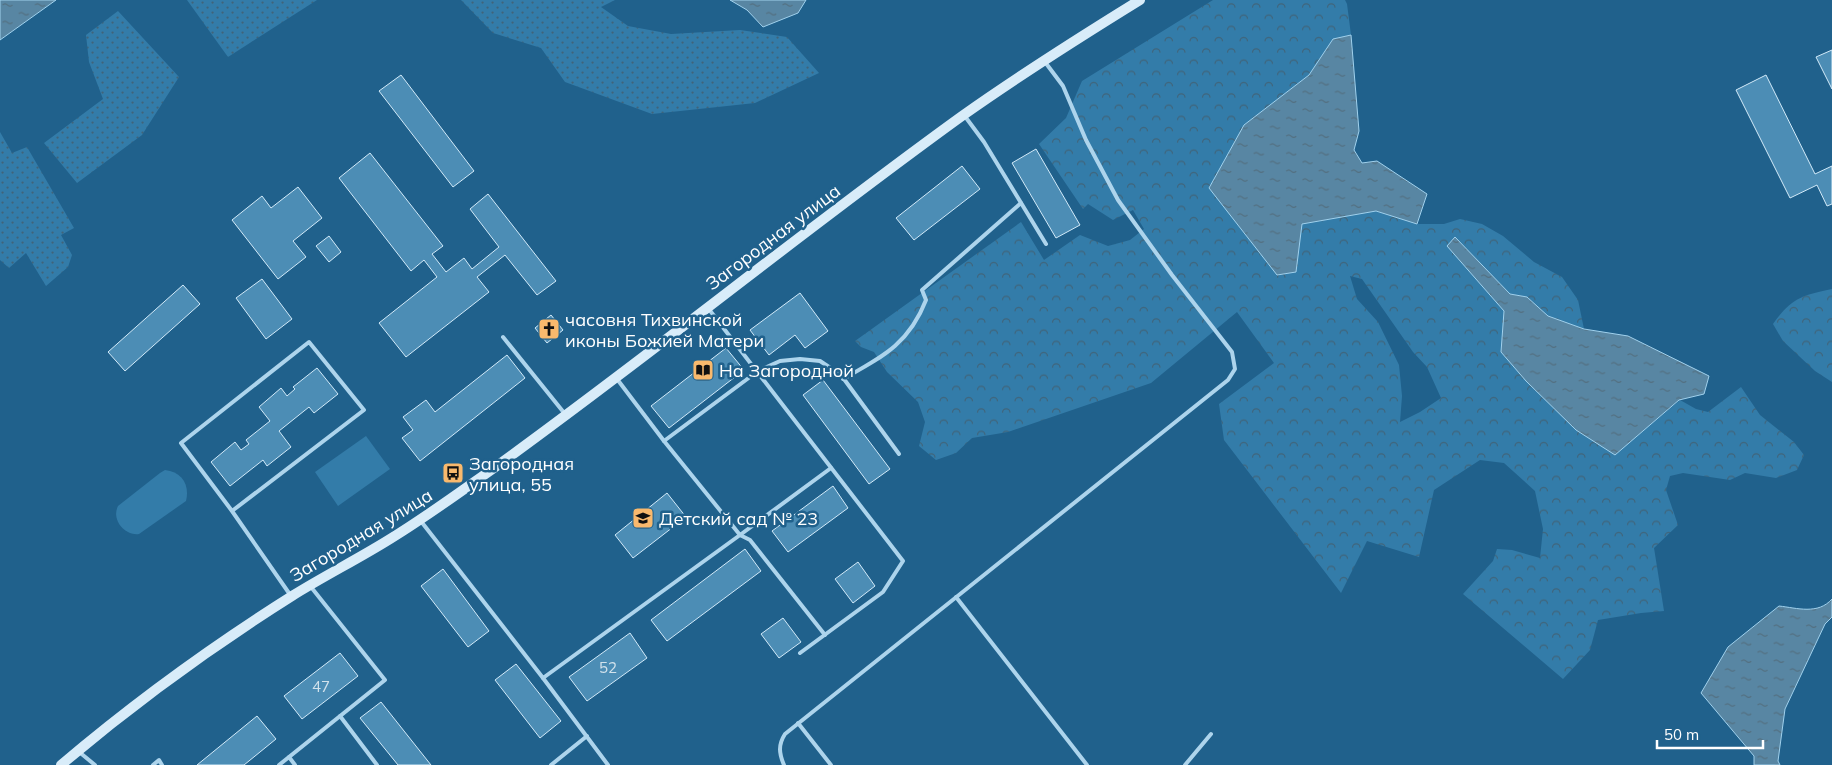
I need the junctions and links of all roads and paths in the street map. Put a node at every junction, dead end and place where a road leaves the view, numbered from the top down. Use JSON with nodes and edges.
{"nodes":[{"id":1,"x":1140,"y":0,"type":"edge"},
{"id":2,"x":1044,"y":61,"type":"junction"},
{"id":3,"x":964,"y":115,"type":"junction"},
{"id":4,"x":1021,"y":203,"type":"junction"},
{"id":5,"x":1046,"y":244,"type":"dead end"},
{"id":6,"x":707,"y":306,"type":"junction"},
{"id":7,"x":504,"y":337,"type":"dead end"},
{"id":8,"x":758,"y":371,"type":"junction"},
{"id":9,"x":616,"y":378,"type":"junction"},
{"id":10,"x":843,"y":379,"type":"junction"},
{"id":11,"x":567,"y":415,"type":"junction"},
{"id":12,"x":664,"y":442,"type":"junction"},
{"id":13,"x":899,"y":454,"type":"dead end"},
{"id":14,"x":832,"y":468,"type":"junction"},
{"id":15,"x":232,"y":511,"type":"junction"},
{"id":16,"x":420,"y":520,"type":"junction"},
{"id":17,"x":740,"y":535,"type":"junction"},
{"id":18,"x":309,"y":585,"type":"junction"},
{"id":19,"x":291,"y":596,"type":"junction"},
{"id":20,"x":956,"y":597,"type":"junction"},
{"id":21,"x":825,"y":635,"type":"junction"},
{"id":22,"x":800,"y":653,"type":"dead end"},
{"id":23,"x":543,"y":678,"type":"junction"},
{"id":24,"x":340,"y":716,"type":"junction"},
{"id":25,"x":798,"y":723,"type":"junction"},
{"id":26,"x":1211,"y":734,"type":"dead end"},
{"id":27,"x":587,"y":736,"type":"junction"},
{"id":28,"x":78,"y":751,"type":"junction"},
{"id":29,"x":289,"y":757,"type":"junction"},
{"id":30,"x":62,"y":765,"type":"edge"},
{"id":31,"x":95,"y":765,"type":"edge"},
{"id":32,"x":153,"y":765,"type":"edge"},
{"id":33,"x":162,"y":765,"type":"edge"},
{"id":34,"x":279,"y":765,"type":"edge"},
{"id":35,"x":295,"y":765,"type":"edge"},
{"id":36,"x":377,"y":765,"type":"edge"},
{"id":37,"x":551,"y":765,"type":"edge"},
{"id":38,"x":608,"y":765,"type":"edge"},
{"id":39,"x":784,"y":765,"type":"edge"},
{"id":40,"x":831,"y":765,"type":"edge"},
{"id":41,"x":1087,"y":765,"type":"edge"},
{"id":42,"x":1185,"y":765,"type":"edge"}],
"edges":[{"from":1,"to":2,"type":"main road","name":"Загородная улица"},
{"from":2,"to":3,"type":"main road","name":"Загородная улица"},
{"from":2,"to":20,"type":"lane"},
{"from":3,"to":4,"type":"lane"},
{"from":3,"to":6,"type":"main road","name":"Загородная улица"},
{"from":4,"to":5,"type":"lane"},
{"from":4,"to":10,"type":"lane"},
{"from":6,"to":8,"type":"lane"},
{"from":6,"to":9,"type":"main road","name":"Загородная улица"},
{"from":7,"to":11,"type":"lane"},
{"from":8,"to":10,"type":"lane"},
{"from":8,"to":12,"type":"lane"},
{"from":8,"to":14,"type":"lane"},
{"from":9,"to":11,"type":"main road","name":"Загородная улица"},
{"from":9,"to":12,"type":"lane"},
{"from":10,"to":13,"type":"lane"},
{"from":11,"to":16,"type":"main road","name":"Загородная улица"},
{"from":12,"to":17,"type":"lane"},
{"from":14,"to":17,"type":"lane"},
{"from":14,"to":21,"type":"lane"},
{"from":15,"to":15,"type":"lane"},
{"from":15,"to":19,"type":"lane"},
{"from":16,"to":18,"type":"main road","name":"Загородная улица"},
{"from":16,"to":23,"type":"lane"},
{"from":17,"to":21,"type":"lane"},
{"from":17,"to":23,"type":"lane"},
{"from":18,"to":19,"type":"main road","name":"Загородная улица"},
{"from":18,"to":24,"type":"lane"},
{"from":19,"to":28,"type":"main road","name":"Загородная улица"},
{"from":20,"to":25,"type":"lane"},
{"from":20,"to":41,"type":"lane"},
{"from":21,"to":22,"type":"lane"},
{"from":23,"to":27,"type":"lane"},
{"from":24,"to":29,"type":"lane"},
{"from":24,"to":36,"type":"lane"},
{"from":25,"to":39,"type":"lane"},
{"from":25,"to":40,"type":"lane"},
{"from":26,"to":42,"type":"lane"},
{"from":27,"to":37,"type":"lane"},
{"from":27,"to":38,"type":"lane"},
{"from":28,"to":30,"type":"main road","name":"Загородная улица"},
{"from":28,"to":31,"type":"lane"},
{"from":29,"to":34,"type":"lane"},
{"from":29,"to":35,"type":"lane"},
{"from":32,"to":33,"type":"lane"}]}
